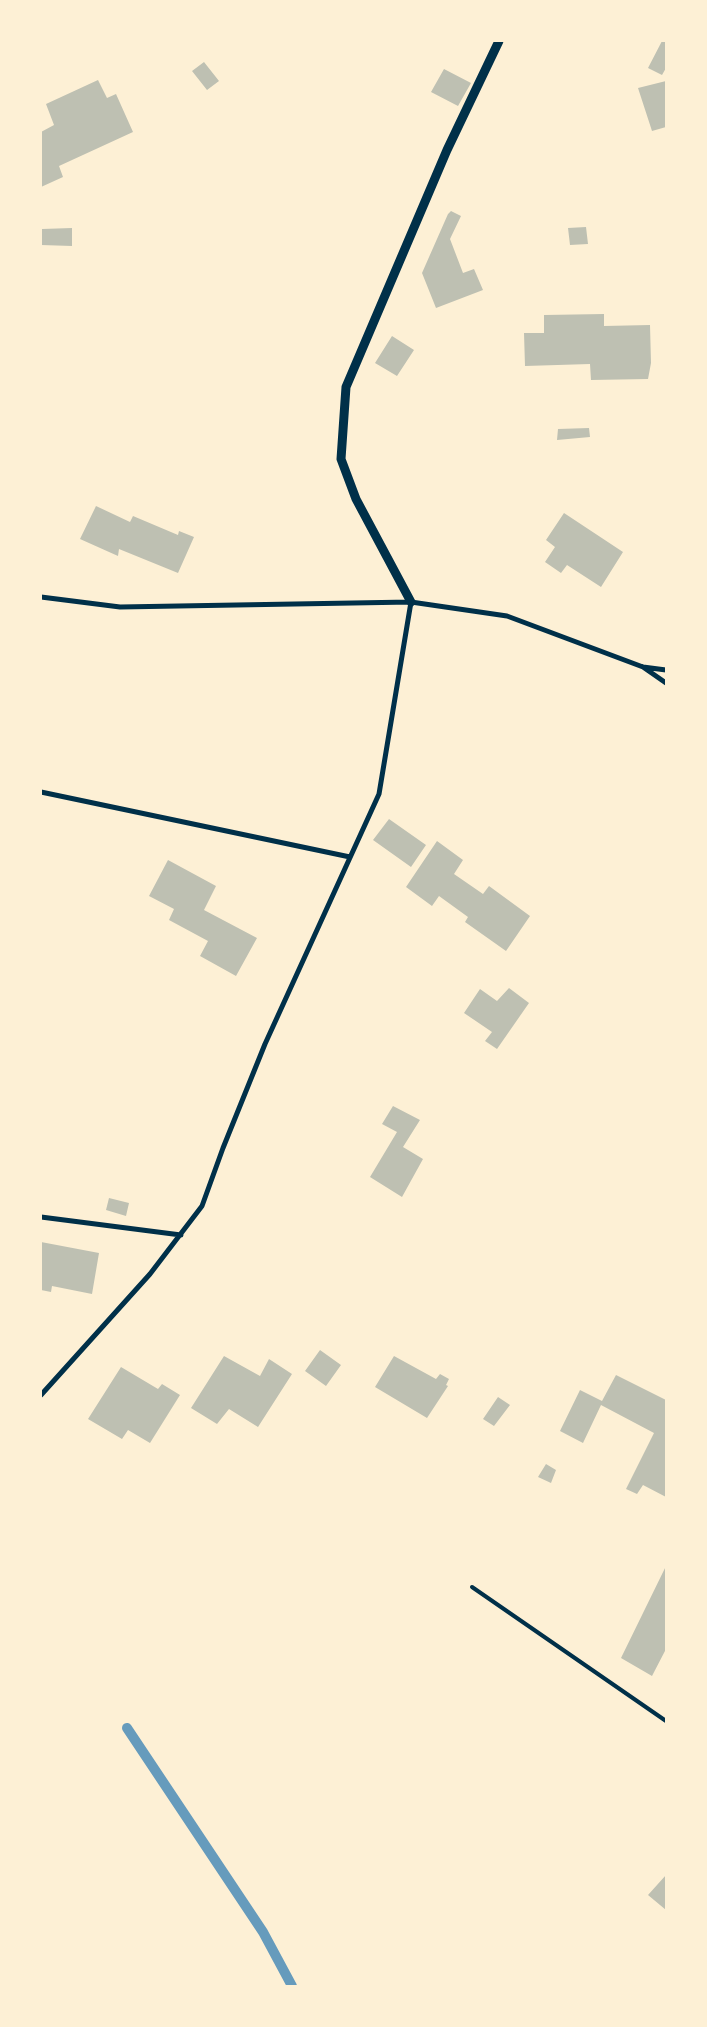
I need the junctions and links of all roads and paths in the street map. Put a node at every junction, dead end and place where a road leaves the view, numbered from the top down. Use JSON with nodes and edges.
{"nodes":[{"id":1,"x":499,"y":41,"type":"edge"},
{"id":2,"x":41,"y":597,"type":"edge"},
{"id":3,"x":410,"y":602,"type":"junction"},
{"id":4,"x":642,"y":667,"type":"junction"},
{"id":5,"x":666,"y":670,"type":"edge"},
{"id":6,"x":666,"y":683,"type":"edge"},
{"id":7,"x":41,"y":792,"type":"edge"},
{"id":8,"x":350,"y":857,"type":"junction"},
{"id":9,"x":41,"y":1217,"type":"edge"},
{"id":10,"x":181,"y":1235,"type":"junction"},
{"id":11,"x":41,"y":1395,"type":"edge"},
{"id":12,"x":472,"y":1587,"type":"dead end"},
{"id":13,"x":666,"y":1721,"type":"edge"}],
"edges":[{"from":1,"to":3,"type":"street"},
{"from":2,"to":3,"type":"street"},
{"from":3,"to":4,"type":"street"},
{"from":3,"to":8,"type":"street"},
{"from":4,"to":5,"type":"street"},
{"from":4,"to":6,"type":"street"},
{"from":7,"to":8,"type":"street"},
{"from":8,"to":10,"type":"street"},
{"from":9,"to":10,"type":"street"},
{"from":10,"to":11,"type":"street"},
{"from":12,"to":13,"type":"lane"}]}
